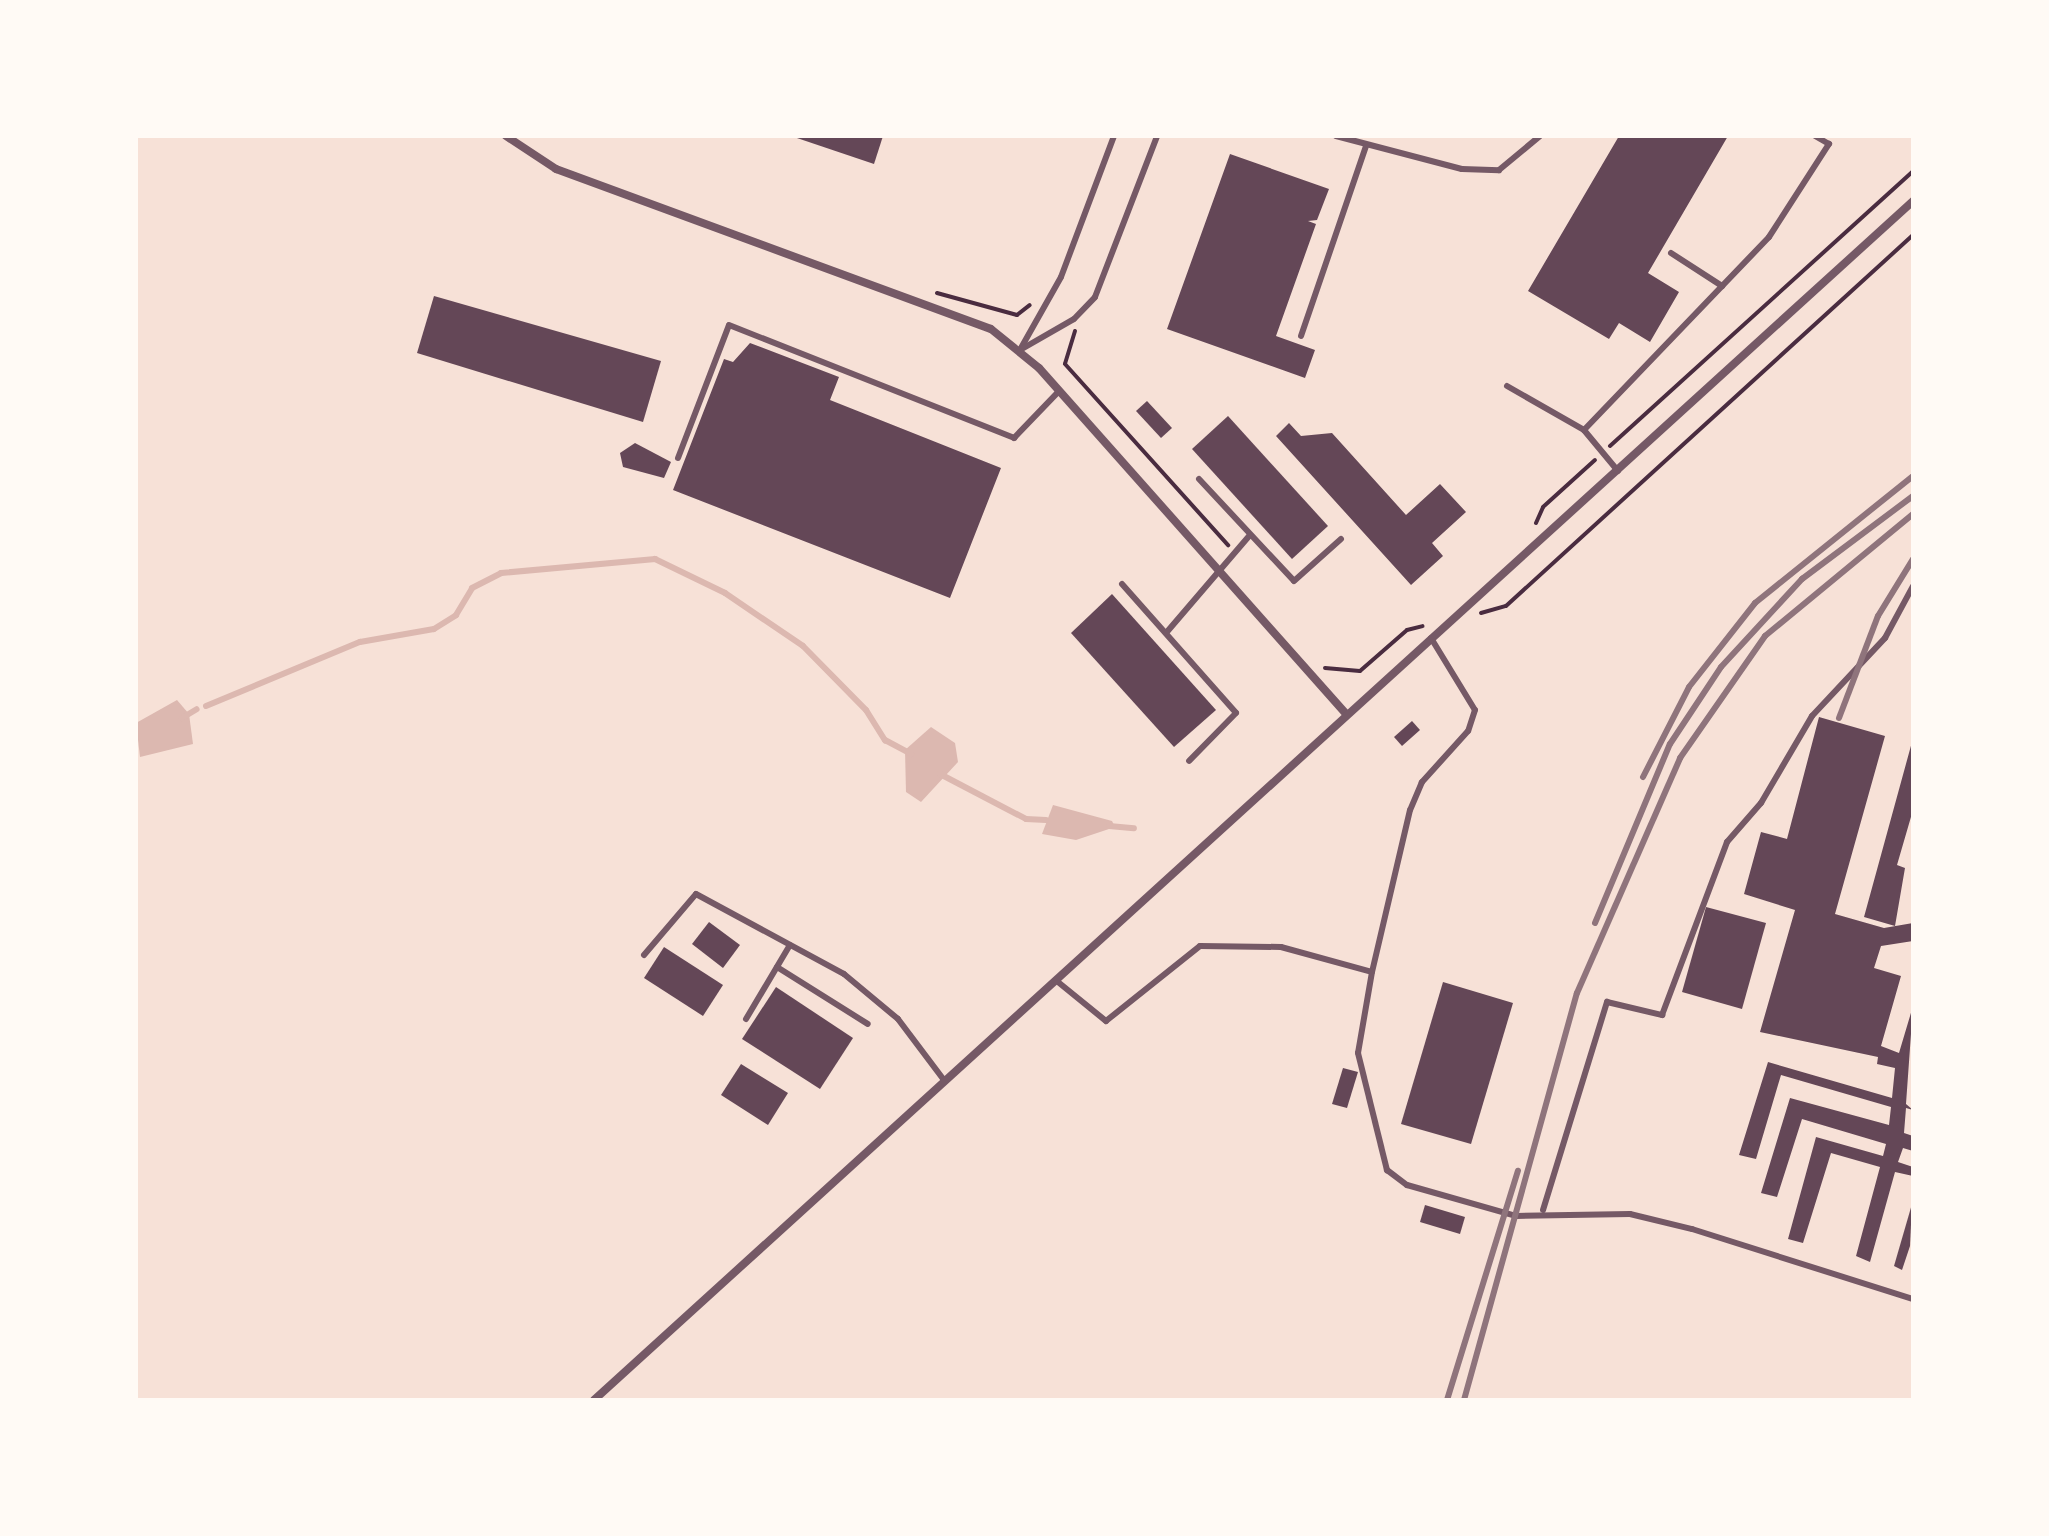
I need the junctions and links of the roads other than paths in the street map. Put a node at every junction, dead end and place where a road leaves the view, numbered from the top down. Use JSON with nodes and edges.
{"nodes":[{"id":1,"x":506,"y":136,"type":"edge"},
{"id":2,"x":1114,"y":136,"type":"edge"},
{"id":3,"x":1157,"y":136,"type":"edge"},
{"id":4,"x":1336,"y":136,"type":"edge"},
{"id":5,"x":1540,"y":136,"type":"edge"},
{"id":6,"x":1815,"y":136,"type":"edge"},
{"id":7,"x":1366,"y":146,"type":"junction"},
{"id":8,"x":1913,"y":201,"type":"edge"},
{"id":9,"x":1671,"y":253,"type":"dead end"},
{"id":10,"x":1722,"y":286,"type":"junction"},
{"id":11,"x":1301,"y":336,"type":"dead end"},
{"id":12,"x":1020,"y":350,"type":"junction"},
{"id":13,"x":1507,"y":386,"type":"dead end"},
{"id":14,"x":1059,"y":391,"type":"junction"},
{"id":15,"x":1584,"y":430,"type":"junction"},
{"id":16,"x":678,"y":458,"type":"dead end"},
{"id":17,"x":1618,"y":471,"type":"junction"},
{"id":18,"x":1199,"y":479,"type":"dead end"},
{"id":19,"x":1250,"y":535,"type":"junction"},
{"id":20,"x":1341,"y":539,"type":"dead end"},
{"id":21,"x":1218,"y":573,"type":"junction"},
{"id":22,"x":1122,"y":584,"type":"dead end"},
{"id":23,"x":1913,"y":586,"type":"edge"},
{"id":24,"x":1166,"y":633,"type":"junction"},
{"id":25,"x":1431,"y":638,"type":"junction"},
{"id":26,"x":1346,"y":714,"type":"junction"},
{"id":27,"x":1189,"y":761,"type":"dead end"},
{"id":28,"x":790,"y":945,"type":"junction"},
{"id":29,"x":644,"y":955,"type":"dead end"},
{"id":30,"x":777,"y":967,"type":"junction"},
{"id":31,"x":1372,"y":972,"type":"junction"},
{"id":32,"x":1058,"y":982,"type":"junction"},
{"id":33,"x":746,"y":1019,"type":"dead end"},
{"id":34,"x":868,"y":1024,"type":"dead end"},
{"id":35,"x":944,"y":1080,"type":"junction"},
{"id":36,"x":1543,"y":1210,"type":"junction"},
{"id":37,"x":1913,"y":1299,"type":"edge"},
{"id":38,"x":594,"y":1400,"type":"edge"}],
"edges":[{"from":1,"to":12,"type":"street"},
{"from":2,"to":12,"type":"lane"},
{"from":3,"to":12,"type":"lane"},
{"from":4,"to":7,"type":"lane"},
{"from":5,"to":7,"type":"lane"},
{"from":6,"to":10,"type":"lane"},
{"from":7,"to":11,"type":"lane"},
{"from":8,"to":17,"type":"street"},
{"from":9,"to":10,"type":"lane"},
{"from":10,"to":15,"type":"lane"},
{"from":12,"to":14,"type":"street"},
{"from":13,"to":15,"type":"lane"},
{"from":14,"to":16,"type":"lane"},
{"from":14,"to":21,"type":"street"},
{"from":15,"to":17,"type":"lane"},
{"from":17,"to":25,"type":"street"},
{"from":18,"to":19,"type":"lane"},
{"from":19,"to":20,"type":"lane"},
{"from":19,"to":21,"type":"lane"},
{"from":21,"to":24,"type":"lane"},
{"from":21,"to":26,"type":"street"},
{"from":22,"to":24,"type":"lane"},
{"from":23,"to":36,"type":"lane"},
{"from":24,"to":27,"type":"lane"},
{"from":25,"to":26,"type":"street"},
{"from":25,"to":31,"type":"lane"},
{"from":26,"to":32,"type":"street"},
{"from":28,"to":29,"type":"lane"},
{"from":28,"to":30,"type":"lane"},
{"from":28,"to":35,"type":"lane"},
{"from":30,"to":33,"type":"lane"},
{"from":30,"to":34,"type":"lane"},
{"from":31,"to":32,"type":"lane"},
{"from":31,"to":36,"type":"lane"},
{"from":32,"to":35,"type":"street"},
{"from":35,"to":38,"type":"street"},
{"from":36,"to":37,"type":"lane"}]}
